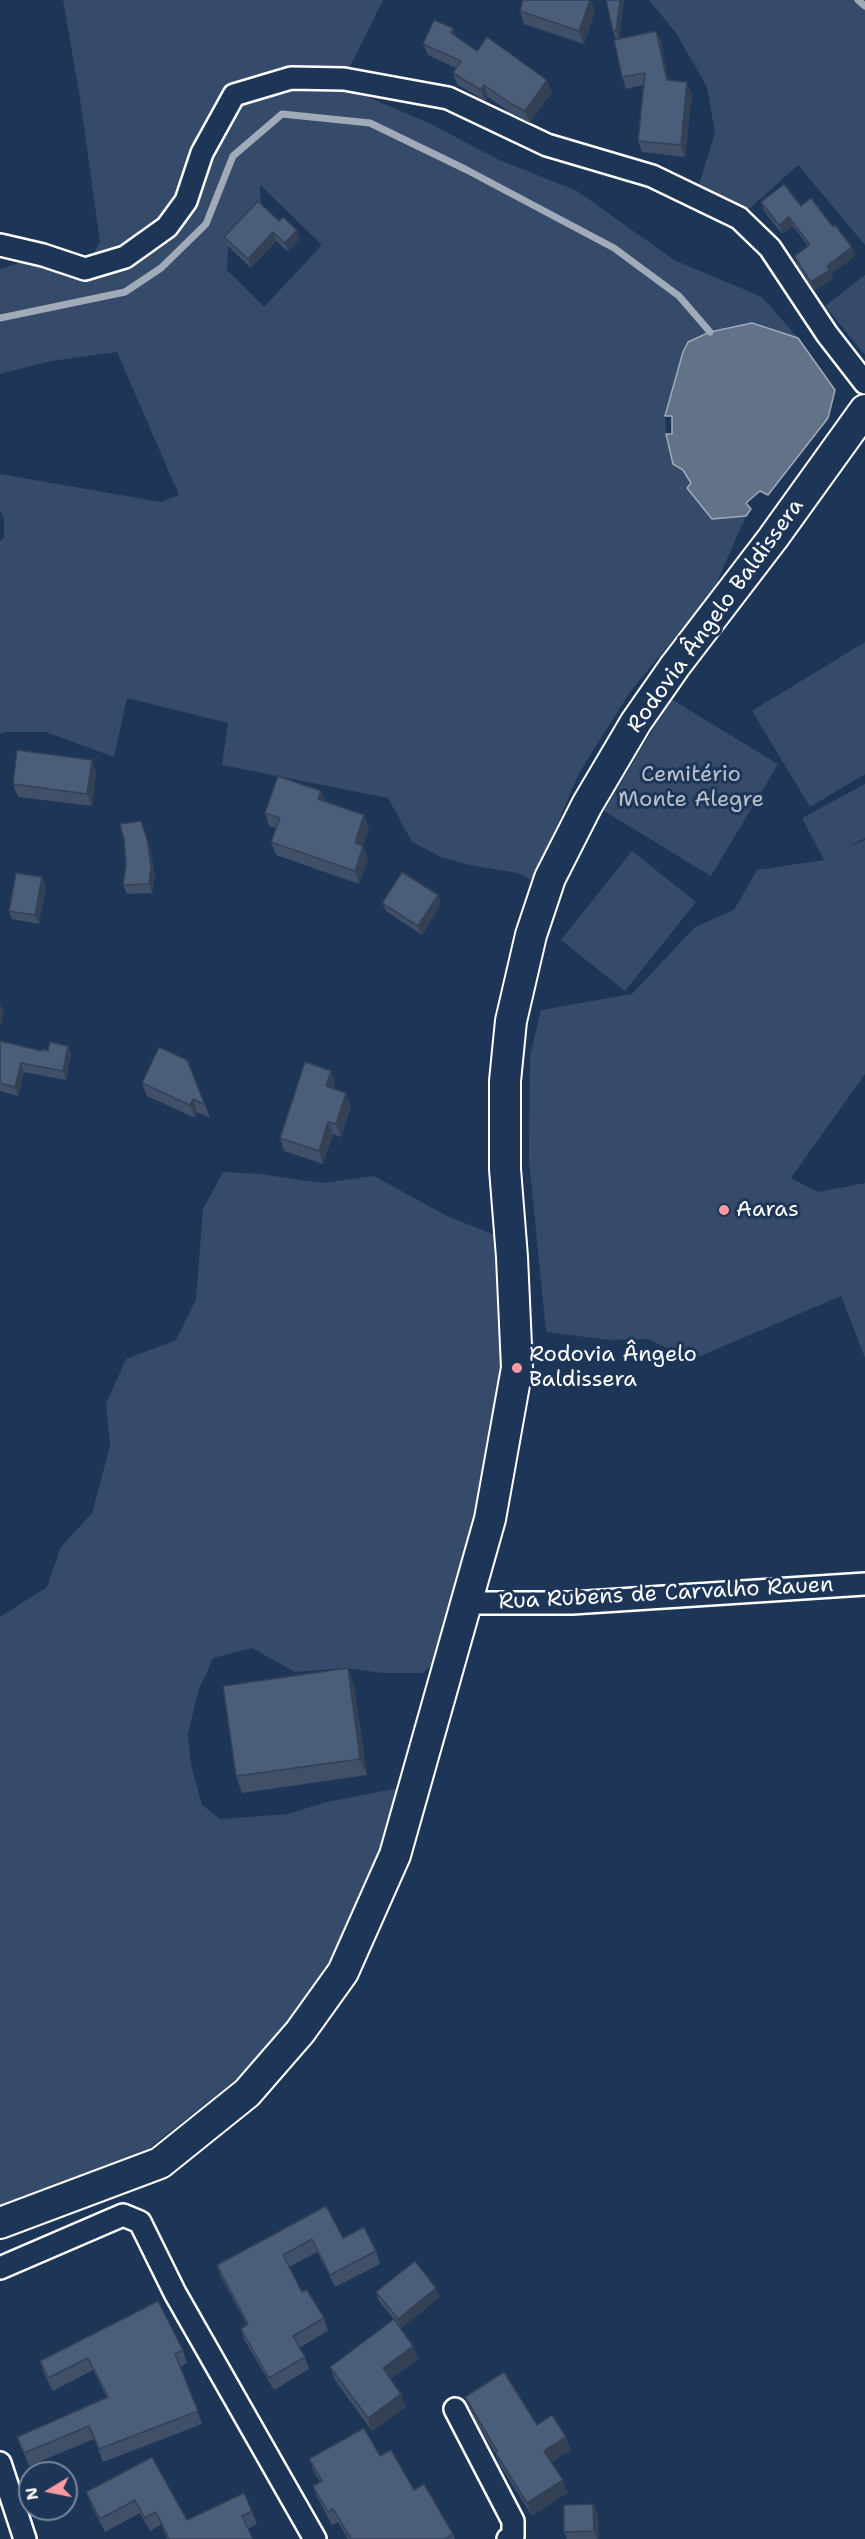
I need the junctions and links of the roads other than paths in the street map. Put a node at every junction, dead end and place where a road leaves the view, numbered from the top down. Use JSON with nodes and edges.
{"nodes":[{"id":1,"x":0,"y":245,"type":"edge"},
{"id":2,"x":865,"y":383,"type":"edge"},
{"id":3,"x":865,"y":410,"type":"edge"},
{"id":4,"x":865,"y":1584,"type":"edge"},
{"id":5,"x":468,"y":1604,"type":"junction"},
{"id":6,"x":0,"y":2223,"type":"edge"},
{"id":7,"x":0,"y":2268,"type":"edge"},
{"id":8,"x":455,"y":2409,"type":"dead end"},
{"id":9,"x":0,"y":2463,"type":"edge"},
{"id":10,"x":24,"y":2539,"type":"edge"},
{"id":11,"x":315,"y":2539,"type":"edge"},
{"id":12,"x":508,"y":2539,"type":"edge"}],
"edges":[{"from":1,"to":2,"type":"street"},
{"from":3,"to":5,"type":"street","name":"Rodovia Ângelo Baldissera"},
{"from":4,"to":5,"type":"street","name":"Rua Rubens de Carvalho Rauen"},
{"from":5,"to":6,"type":"street","name":"Rodovia Ângelo Baldissera"},
{"from":7,"to":11,"type":"street"},
{"from":8,"to":12,"type":"street"},
{"from":9,"to":10,"type":"street"}]}
